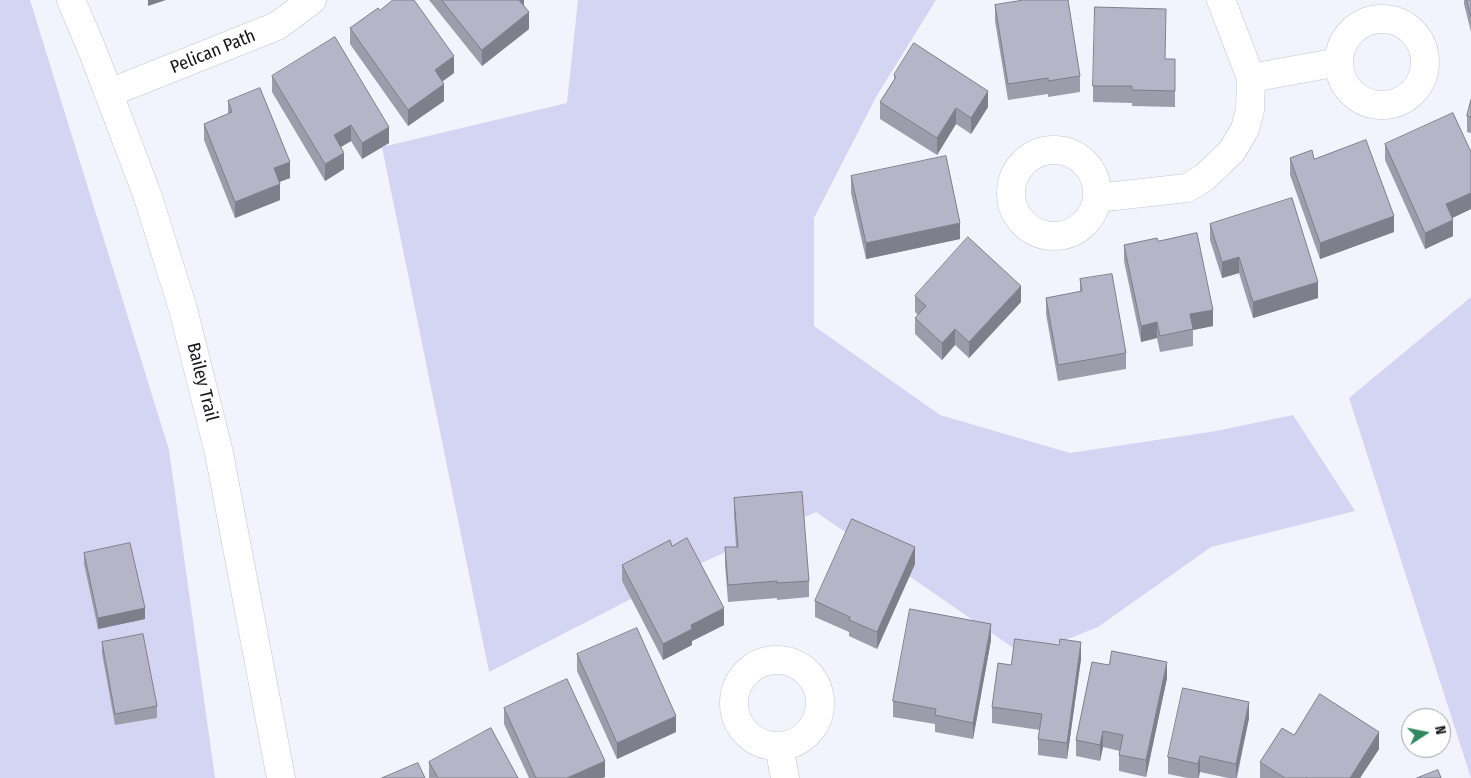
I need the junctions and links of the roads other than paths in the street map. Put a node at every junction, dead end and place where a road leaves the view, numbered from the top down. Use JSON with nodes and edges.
{"nodes":[{"id":1,"x":71,"y":0,"type":"edge"},
{"id":2,"x":312,"y":0,"type":"edge"},
{"id":3,"x":1221,"y":0,"type":"edge"},
{"id":4,"x":1339,"y":62,"type":"dead end"},
{"id":5,"x":1252,"y":78,"type":"junction"},
{"id":6,"x":109,"y":93,"type":"junction"},
{"id":7,"x":1097,"y":198,"type":"dead end"},
{"id":8,"x":779,"y":746,"type":"dead end"},
{"id":9,"x":281,"y":778,"type":"edge"},
{"id":10,"x":785,"y":778,"type":"edge"}],
"edges":[{"from":1,"to":6,"type":"street","name":"Bailey Trail"},
{"from":2,"to":6,"type":"street","name":"Pelican Path"},
{"from":3,"to":5,"type":"street"},
{"from":4,"to":5,"type":"street"},
{"from":5,"to":7,"type":"street"},
{"from":6,"to":9,"type":"street","name":"Bailey Trail"},
{"from":8,"to":10,"type":"street"}]}
